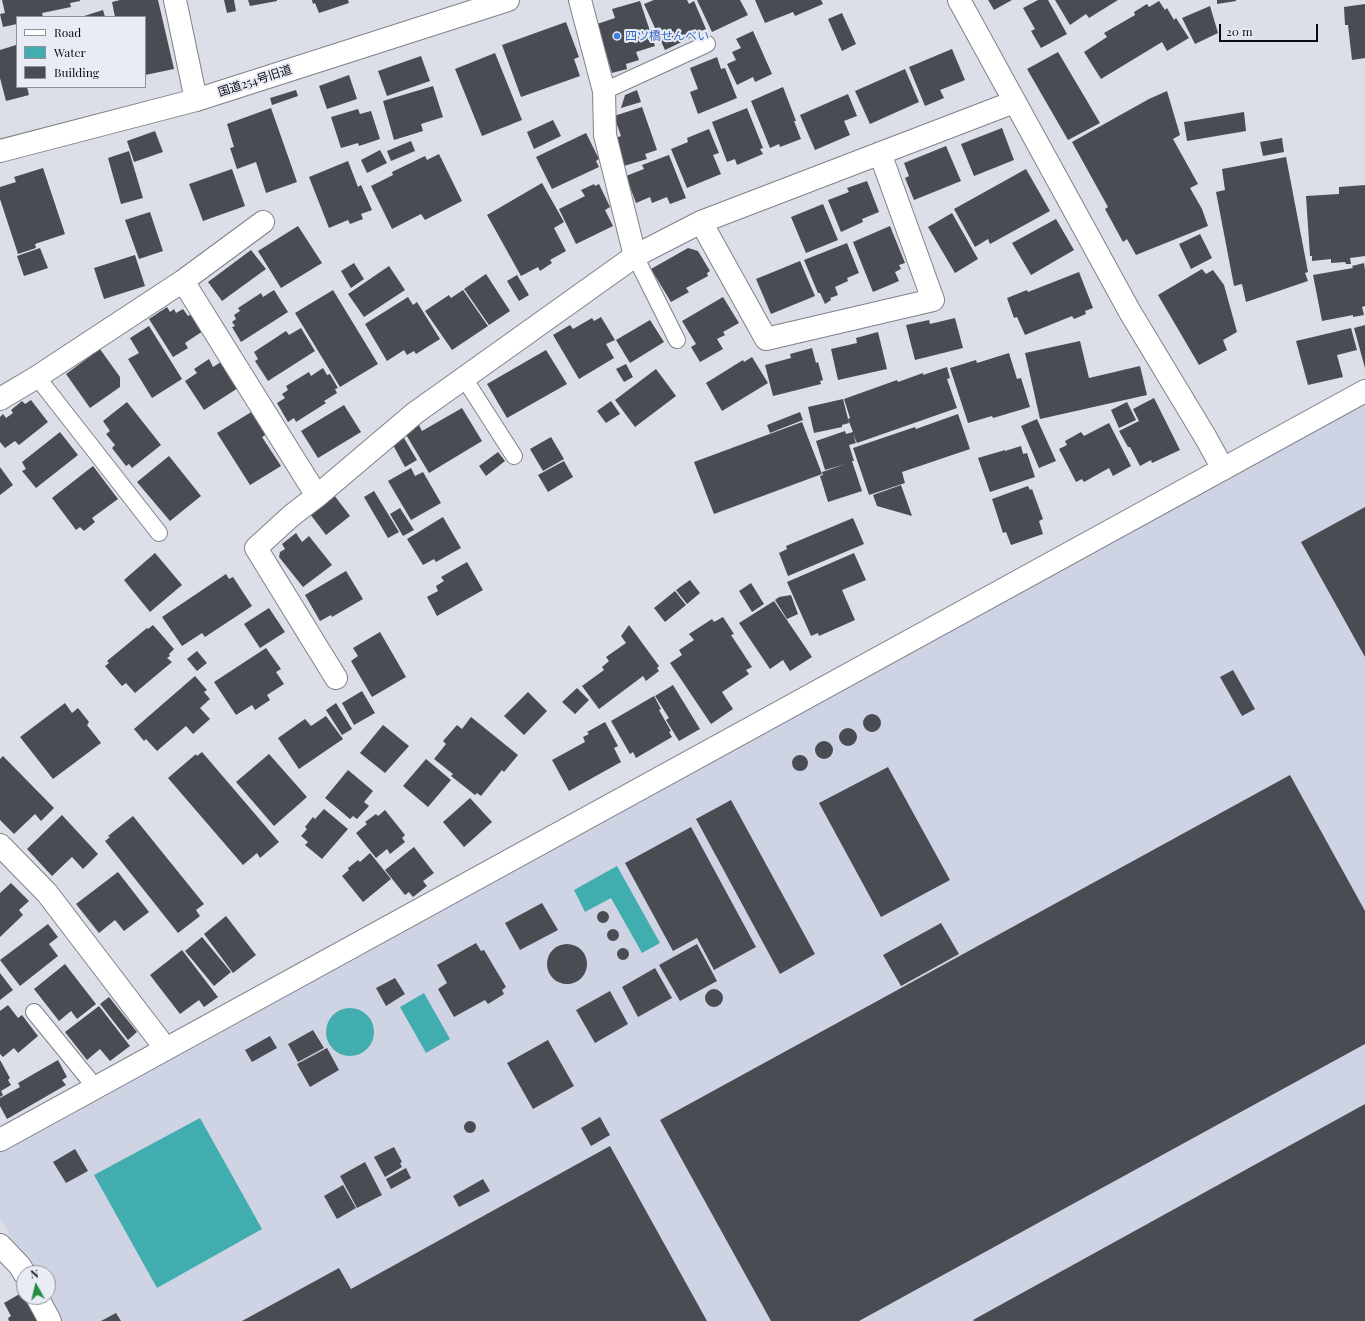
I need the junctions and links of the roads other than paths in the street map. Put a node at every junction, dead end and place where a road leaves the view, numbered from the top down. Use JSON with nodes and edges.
{"nodes":[{"id":1,"x":175,"y":0,"type":"edge"},
{"id":2,"x":508,"y":0,"type":"edge"},
{"id":3,"x":580,"y":0,"type":"edge"},
{"id":4,"x":959,"y":0,"type":"edge"},
{"id":5,"x":707,"y":44,"type":"dead end"},
{"id":6,"x":604,"y":91,"type":"junction"},
{"id":7,"x":196,"y":100,"type":"junction"},
{"id":8,"x":1014,"y":102,"type":"junction"},
{"id":9,"x":0,"y":151,"type":"edge"},
{"id":10,"x":880,"y":153,"type":"junction"},
{"id":11,"x":263,"y":222,"type":"dead end"},
{"id":12,"x":701,"y":222,"type":"junction"},
{"id":13,"x":635,"y":256,"type":"junction"},
{"id":14,"x":183,"y":281,"type":"junction"},
{"id":15,"x":677,"y":340,"type":"dead end"},
{"id":16,"x":37,"y":377,"type":"junction"},
{"id":17,"x":464,"y":378,"type":"junction"},
{"id":18,"x":1365,"y":391,"type":"edge"},
{"id":19,"x":0,"y":399,"type":"edge"},
{"id":20,"x":514,"y":456,"type":"dead end"},
{"id":21,"x":1223,"y":469,"type":"junction"},
{"id":22,"x":317,"y":496,"type":"junction"},
{"id":23,"x":159,"y":534,"type":"dead end"},
{"id":24,"x":336,"y":678,"type":"dead end"},
{"id":25,"x":0,"y":845,"type":"edge"},
{"id":26,"x":34,"y":1012,"type":"dead end"},
{"id":27,"x":166,"y":1049,"type":"junction"},
{"id":28,"x":96,"y":1088,"type":"junction"},
{"id":29,"x":0,"y":1140,"type":"edge"},
{"id":30,"x":0,"y":1244,"type":"edge"},
{"id":31,"x":19,"y":1265,"type":"edge"},
{"id":32,"x":41,"y":1305,"type":"edge"},
{"id":33,"x":50,"y":1321,"type":"edge"}],
"edges":[{"from":1,"to":7,"type":"street"},
{"from":2,"to":7,"type":"street","name":"国道254号旧道"},
{"from":3,"to":6,"type":"street"},
{"from":4,"to":8,"type":"street"},
{"from":5,"to":6,"type":"lane"},
{"from":6,"to":13,"type":"street"},
{"from":7,"to":9,"type":"street","name":"国道254号旧道"},
{"from":8,"to":10,"type":"street"},
{"from":8,"to":21,"type":"street"},
{"from":10,"to":12,"type":"street"},
{"from":10,"to":12,"type":"street"},
{"from":11,"to":14,"type":"street"},
{"from":12,"to":13,"type":"street"},
{"from":13,"to":15,"type":"lane"},
{"from":13,"to":17,"type":"street"},
{"from":14,"to":16,"type":"street"},
{"from":14,"to":22,"type":"street"},
{"from":16,"to":19,"type":"street"},
{"from":16,"to":23,"type":"lane"},
{"from":17,"to":20,"type":"lane"},
{"from":17,"to":22,"type":"street"},
{"from":18,"to":21,"type":"street"},
{"from":21,"to":27,"type":"street"},
{"from":22,"to":24,"type":"street"},
{"from":25,"to":27,"type":"street"},
{"from":26,"to":28,"type":"lane"},
{"from":27,"to":28,"type":"street"},
{"from":28,"to":29,"type":"street"},
{"from":30,"to":31,"type":"street"},
{"from":32,"to":33,"type":"street"}]}
